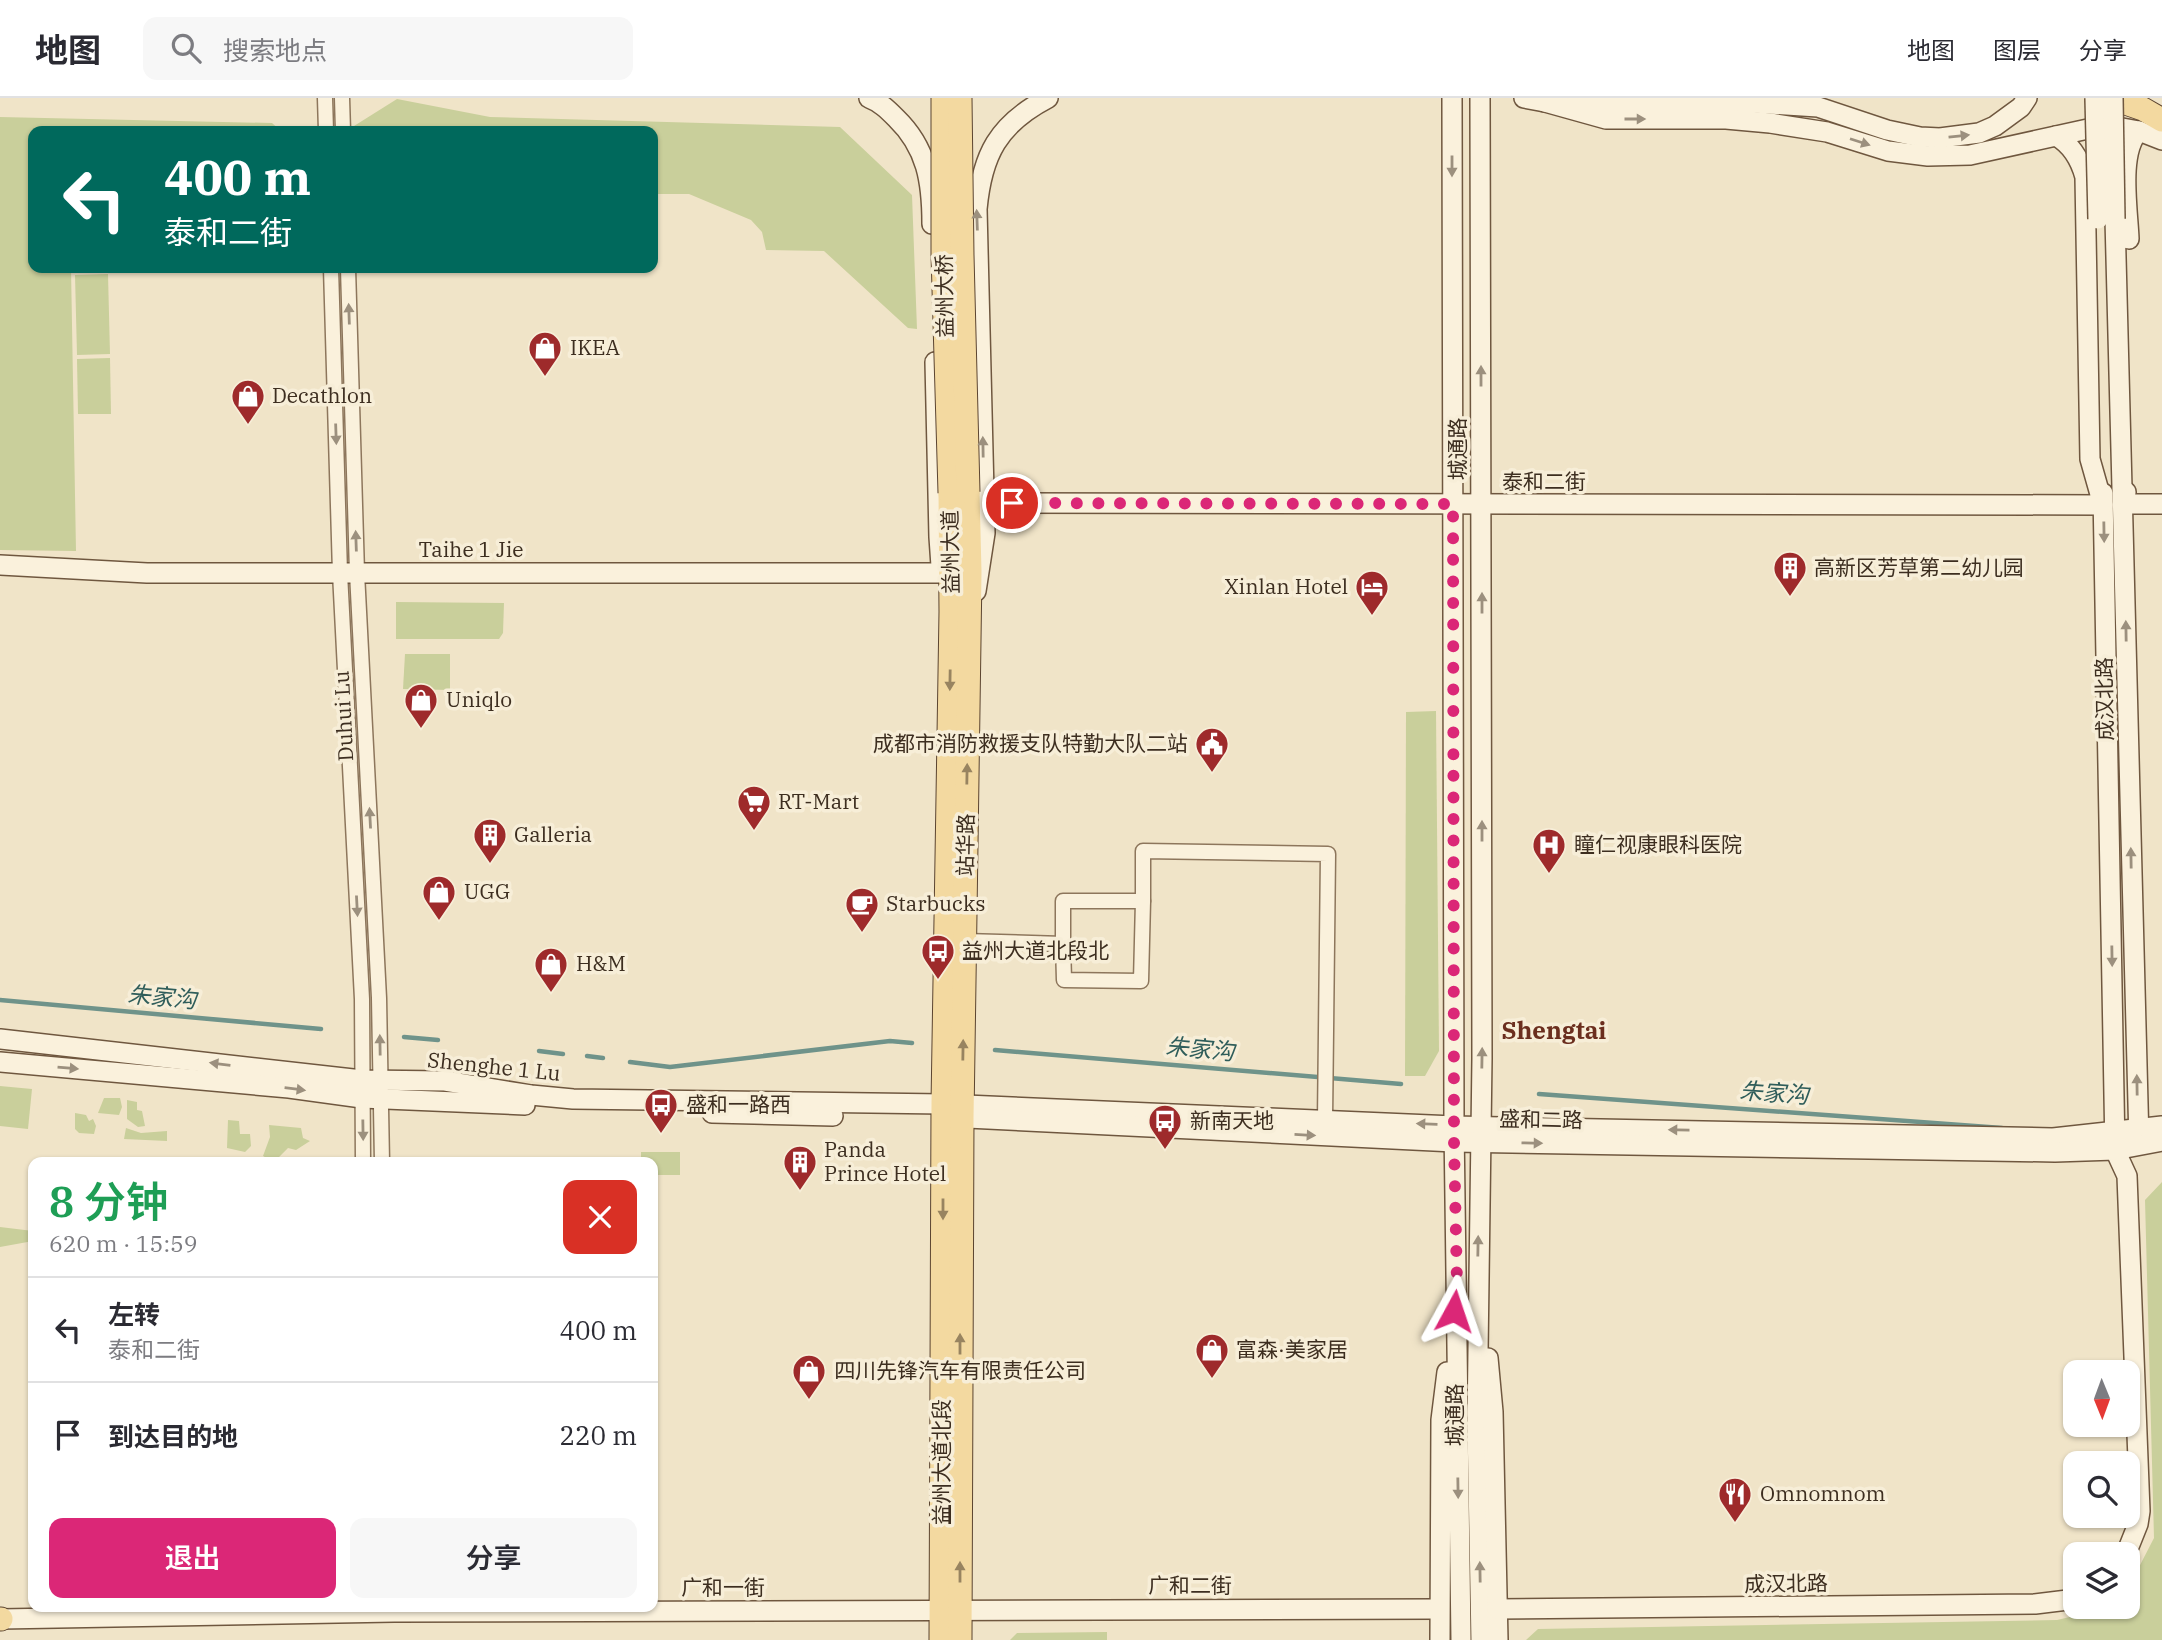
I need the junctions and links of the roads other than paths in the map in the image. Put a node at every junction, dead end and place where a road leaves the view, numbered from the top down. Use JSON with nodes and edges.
{"nodes":[{"id":1,"x":325,"y":98,"type":"edge"},
{"id":2,"x":342,"y":98,"type":"edge"},
{"id":3,"x":869,"y":98,"type":"edge"},
{"id":4,"x":943,"y":98,"type":"edge"},
{"id":5,"x":960,"y":98,"type":"edge"},
{"id":6,"x":1048,"y":98,"type":"edge"},
{"id":7,"x":1452,"y":98,"type":"edge"},
{"id":8,"x":1480,"y":98,"type":"edge"},
{"id":9,"x":1524,"y":98,"type":"edge"},
{"id":10,"x":2027,"y":98,"type":"edge"},
{"id":11,"x":2095,"y":98,"type":"edge"},
{"id":12,"x":2112,"y":98,"type":"edge"},
{"id":13,"x":1545,"y":102,"type":"junction"},
{"id":14,"x":2162,"y":120,"type":"edge"},
{"id":15,"x":326,"y":126,"type":"edge"},
{"id":16,"x":343,"y":126,"type":"edge"},
{"id":17,"x":2139,"y":131,"type":"junction"},
{"id":18,"x":2056,"y":136,"type":"junction"},
{"id":19,"x":2162,"y":140,"type":"edge"},
{"id":20,"x":930,"y":177,"type":"junction"},
{"id":21,"x":979,"y":185,"type":"junction"},
{"id":22,"x":2107,"y":219,"type":"junction"},
{"id":23,"x":331,"y":273,"type":"edge"},
{"id":24,"x":348,"y":273,"type":"edge"},
{"id":25,"x":967,"y":496,"type":"junction"},
{"id":26,"x":1453,"y":504,"type":"junction"},
{"id":27,"x":1481,"y":504,"type":"junction"},
{"id":28,"x":2113,"y":504,"type":"junction"},
{"id":29,"x":2162,"y":504,"type":"edge"},
{"id":30,"x":0,"y":565,"type":"edge"},
{"id":31,"x":970,"y":572,"type":"joint"},
{"id":32,"x":349,"y":573,"type":"junction"},
{"id":33,"x":942,"y":573,"type":"junction"},
{"id":34,"x":960,"y":612,"type":"junction"},
{"id":35,"x":1143,"y":901,"type":"junction"},
{"id":36,"x":965,"y":942,"type":"junction"},
{"id":37,"x":1063,"y":944,"type":"junction"},
{"id":38,"x":0,"y":1038,"type":"edge"},
{"id":39,"x":0,"y":1062,"type":"edge"},
{"id":40,"x":372,"y":1090,"type":"junction"},
{"id":41,"x":953,"y":1111,"type":"junction"},
{"id":42,"x":1325,"y":1120,"type":"junction"},
{"id":43,"x":2162,"y":1126,"type":"edge"},
{"id":44,"x":1454,"y":1134,"type":"junction"},
{"id":45,"x":1480,"y":1134,"type":"junction"},
{"id":46,"x":2138,"y":1137,"type":"junction"},
{"id":47,"x":2115,"y":1141,"type":"junction"},
{"id":48,"x":2162,"y":1141,"type":"edge"},
{"id":49,"x":364,"y":1157,"type":"edge"},
{"id":50,"x":381,"y":1157,"type":"edge"},
{"id":51,"x":2127,"y":1176,"type":"junction"},
{"id":52,"x":1457,"y":1284,"type":"junction"},
{"id":53,"x":1477,"y":1284,"type":"junction"},
{"id":54,"x":2131,"y":1542,"type":"edge"},
{"id":55,"x":2063,"y":1601,"type":"edge"},
{"id":56,"x":658,"y":1609,"type":"edge"},
{"id":57,"x":1438,"y":1609,"type":"junction"},
{"id":58,"x":1497,"y":1609,"type":"junction"},
{"id":59,"x":951,"y":1610,"type":"junction"},
{"id":60,"x":269,"y":1612,"type":"edge"},
{"id":61,"x":1,"y":1619,"type":"edge"},
{"id":62,"x":941,"y":1640,"type":"edge"},
{"id":63,"x":960,"y":1640,"type":"edge"},
{"id":64,"x":1440,"y":1640,"type":"edge"},
{"id":65,"x":1461,"y":1640,"type":"edge"},
{"id":66,"x":1481,"y":1640,"type":"edge"},
{"id":67,"x":1498,"y":1640,"type":"edge"}],
"edges":[{"from":1,"to":15,"type":"street"},
{"from":2,"to":16,"type":"street"},
{"from":3,"to":20,"type":"street"},
{"from":4,"to":25,"type":"main road","name":"益州大桥","bridge":true},
{"from":5,"to":25,"type":"main road","name":"益州大桥","bridge":true},
{"from":6,"to":21,"type":"street"},
{"from":7,"to":26,"type":"street","name":"城通路","one_way":true},
{"from":27,"to":8,"type":"street","name":"城通路","one_way":true},
{"from":9,"to":13,"type":"street"},
{"from":13,"to":10,"type":"street","one_way":true},
{"from":11,"to":22,"type":"street","bridge":true},
{"from":12,"to":14,"type":"main road"},
{"from":12,"to":22,"type":"street","bridge":true},
{"from":13,"to":18,"type":"street","one_way":true},
{"from":17,"to":18,"type":"street"},
{"from":17,"to":19,"type":"street"},
{"from":17,"to":28,"type":"street"},
{"from":18,"to":28,"type":"street"},
{"from":20,"to":21,"type":"street"},
{"from":20,"to":33,"type":"street"},
{"from":25,"to":21,"type":"street","one_way":true},
{"from":22,"to":28,"type":"street","name":"成汉北路"},
{"from":23,"to":32,"type":"street","name":"Duhui Lu","one_way":true},
{"from":32,"to":24,"type":"street","name":"Duhui Lu","one_way":true},
{"from":25,"to":26,"type":"street","name":"泰和二街"},
{"from":25,"to":31,"type":"main road","name":"益州大道"},
{"from":25,"to":34,"type":"main road","name":"益州大道"},
{"from":25,"to":34,"type":"street"},
{"from":26,"to":27,"type":"street","name":"泰和二街"},
{"from":26,"to":44,"type":"street","name":"城通路"},
{"from":27,"to":28,"type":"street","name":"泰和二街"},
{"from":45,"to":27,"type":"street","name":"城通路","one_way":true},
{"from":28,"to":29,"type":"street","name":"泰和二街"},
{"from":46,"to":28,"type":"street","name":"成汉北路","one_way":true},
{"from":28,"to":47,"type":"street","name":"成汉北路","one_way":true},
{"from":30,"to":32,"type":"street","name":"Taihe 1 Jie"},
{"from":31,"to":34,"type":"main road","name":"站华路"},
{"from":32,"to":33,"type":"street","name":"Taihe 1 Jie"},
{"from":32,"to":40,"type":"street","name":"Duhui Lu"},
{"from":33,"to":34,"type":"street"},
{"from":36,"to":34,"type":"main road","name":"站华路","one_way":true},
{"from":34,"to":41,"type":"main road","name":"站华路","one_way":true},
{"from":35,"to":37,"type":"street"},
{"from":35,"to":37,"type":"street"},
{"from":35,"to":42,"type":"street"},
{"from":36,"to":37,"type":"street"},
{"from":41,"to":36,"type":"main road","name":"站华路","one_way":true},
{"from":40,"to":38,"type":"street","name":"Shenghe 1 Lu","one_way":true},
{"from":39,"to":40,"type":"street","name":"Shenghe 1 Lu","one_way":true},
{"from":40,"to":41,"type":"street","name":"Shenghe 1 Lu"},
{"from":40,"to":49,"type":"street","name":"Duhui Lu","one_way":true},
{"from":40,"to":50,"type":"street","name":"Duhui Lu"},
{"from":41,"to":42,"type":"street"},
{"from":41,"to":44,"type":"street","one_way":true},
{"from":41,"to":59,"type":"main road","name":"益州大道北段"},
{"from":44,"to":42,"type":"street","one_way":true},
{"from":43,"to":46,"type":"street"},
{"from":44,"to":45,"type":"street"},
{"from":44,"to":52,"type":"street","name":"城通路"},
{"from":45,"to":47,"type":"street"},
{"from":53,"to":45,"type":"street","name":"城通路","one_way":true},
{"from":46,"to":47,"type":"street"},
{"from":46,"to":48,"type":"street"},
{"from":46,"to":51,"type":"street","name":"成汉北路"},
{"from":47,"to":51,"type":"street","name":"成汉北路"},
{"from":51,"to":54,"type":"street","name":"成汉北路"},
{"from":52,"to":57,"type":"street"},
{"from":52,"to":65,"type":"street","name":"城通路","one_way":true},
{"from":53,"to":58,"type":"street"},
{"from":66,"to":53,"type":"street","name":"城通路","one_way":true},
{"from":55,"to":58,"type":"street","name":"成汉北路"},
{"from":56,"to":59,"type":"street","name":"广和一街"},
{"from":57,"to":59,"type":"street","name":"广和二街"},
{"from":57,"to":64,"type":"street"},
{"from":58,"to":67,"type":"street"},
{"from":59,"to":62,"type":"main road","name":"益州大道北段"},
{"from":59,"to":63,"type":"main road","name":"益州大道北段"},
{"from":60,"to":61,"type":"street","name":"广和一街"}]}
